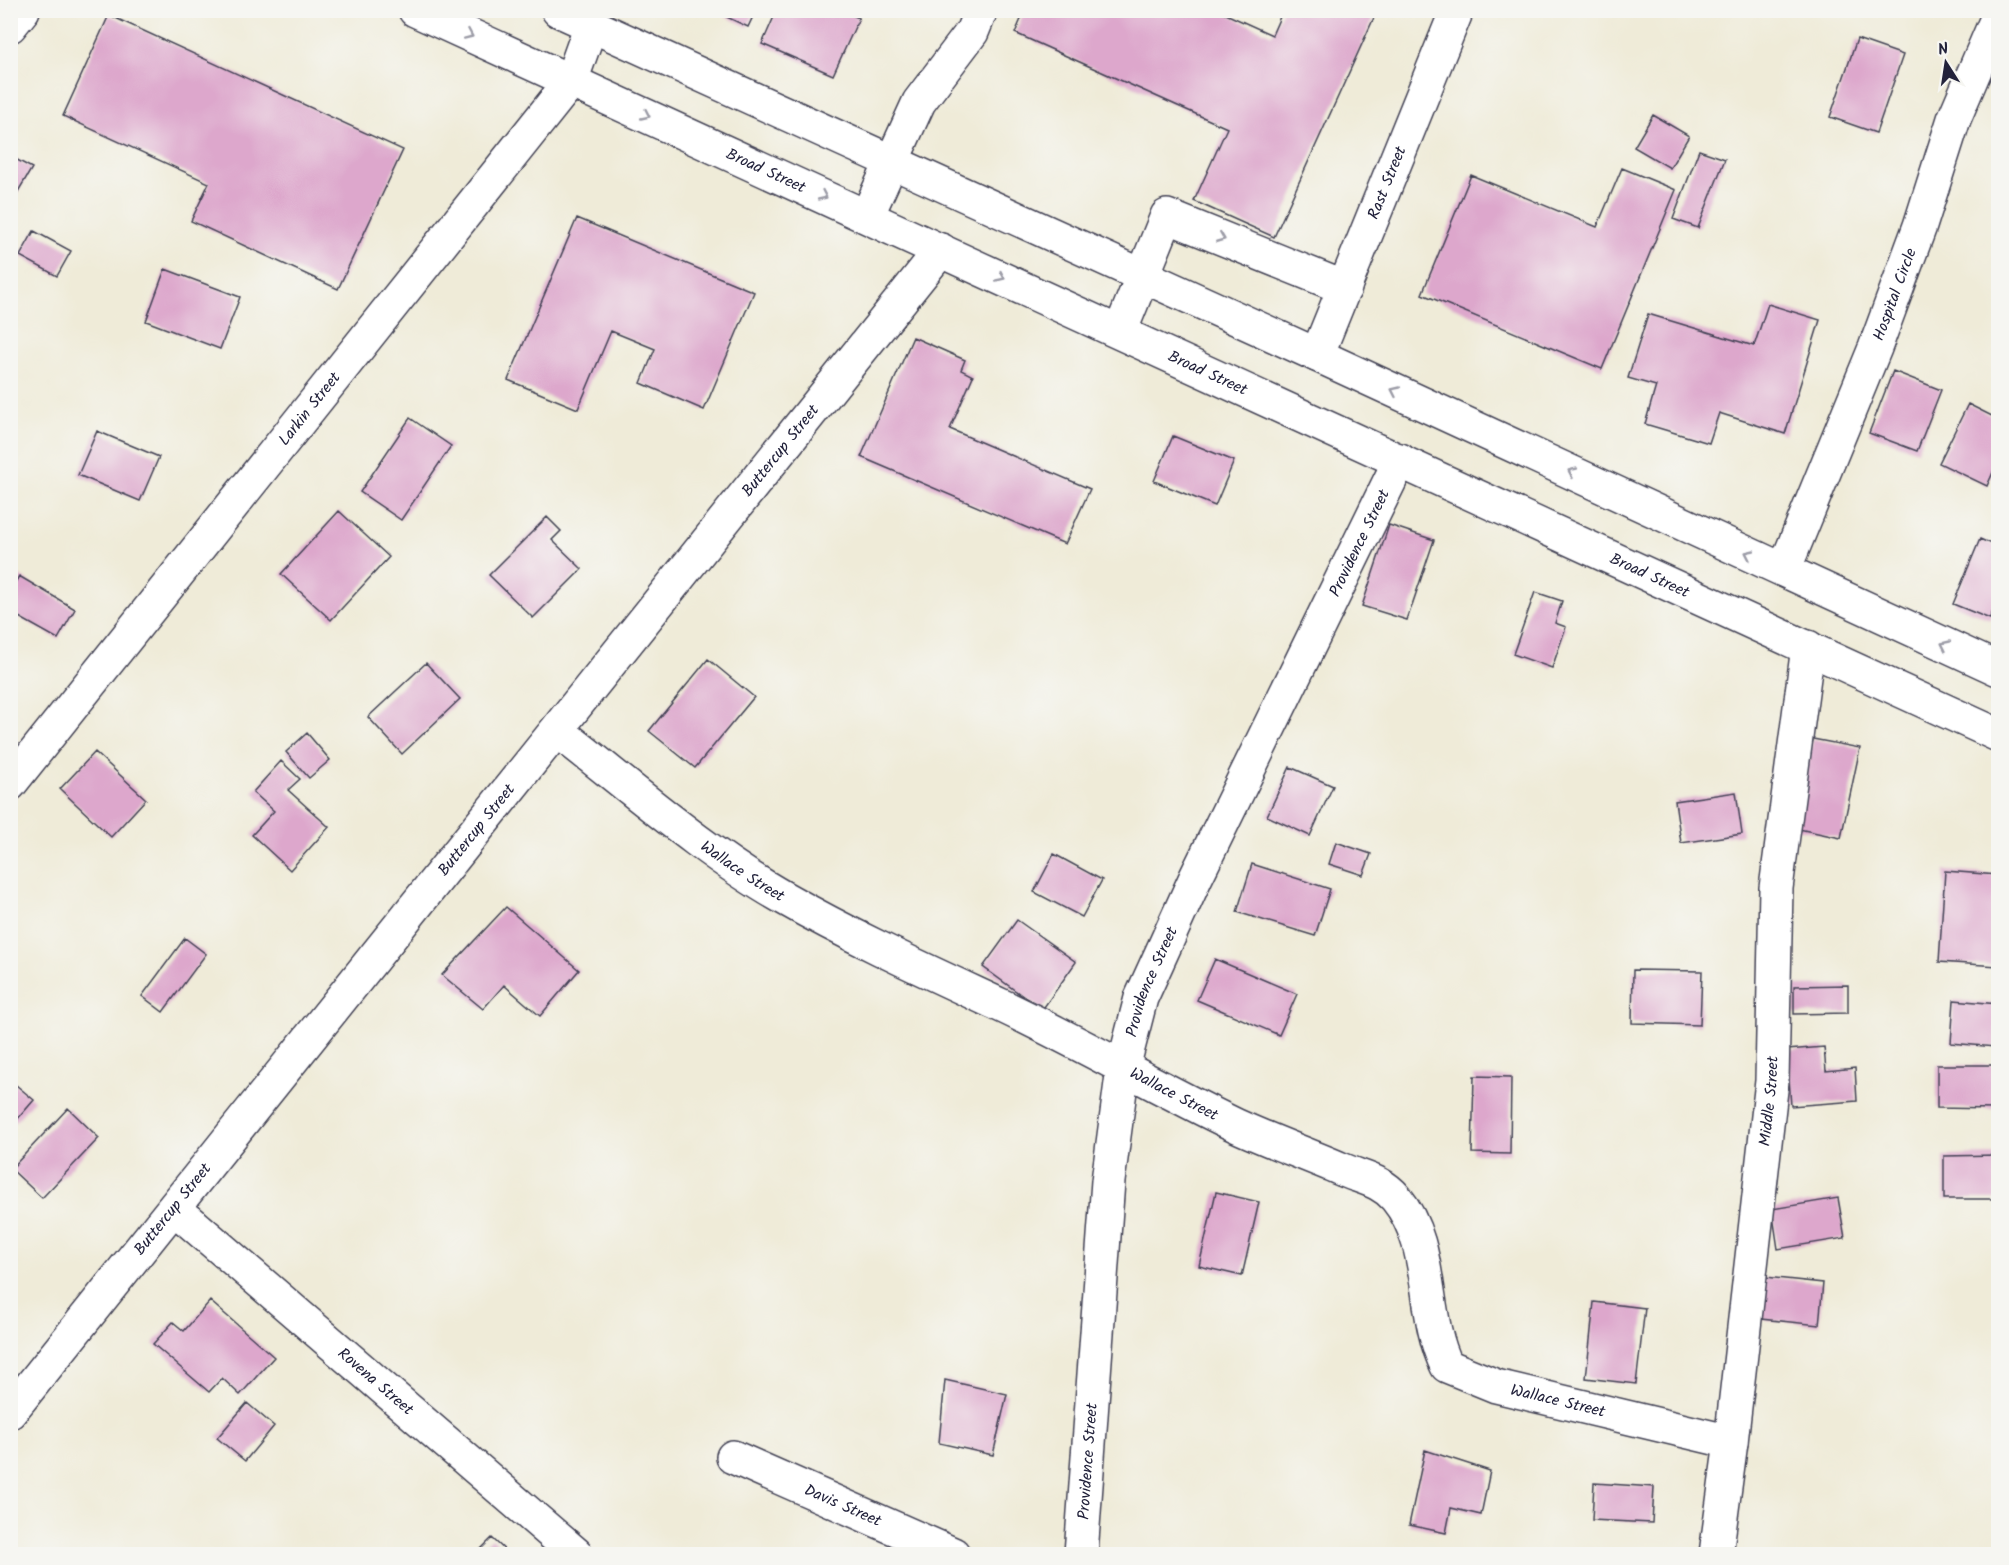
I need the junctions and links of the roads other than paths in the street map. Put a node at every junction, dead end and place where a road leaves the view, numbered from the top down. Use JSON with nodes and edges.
{"nodes":[{"id":1,"x":23,"y":10,"type":"edge"},
{"id":2,"x":415,"y":10,"type":"edge"},
{"id":3,"x":558,"y":10,"type":"edge"},
{"id":4,"x":981,"y":10,"type":"edge"},
{"id":5,"x":1457,"y":10,"type":"edge"},
{"id":6,"x":1998,"y":16,"type":"edge"},
{"id":7,"x":591,"y":25,"type":"junction"},
{"id":8,"x":10,"y":27,"type":"edge"},
{"id":9,"x":571,"y":81,"type":"junction"},
{"id":10,"x":891,"y":162,"type":"junction"},
{"id":11,"x":867,"y":216,"type":"junction"},
{"id":12,"x":941,"y":250,"type":"junction"},
{"id":13,"x":1143,"y":276,"type":"junction"},
{"id":14,"x":1345,"y":288,"type":"junction"},
{"id":15,"x":1120,"y":332,"type":"junction"},
{"id":16,"x":1317,"y":355,"type":"junction"},
{"id":17,"x":1400,"y":460,"type":"junction"},
{"id":18,"x":1784,"y":570,"type":"junction"},
{"id":19,"x":1808,"y":647,"type":"junction"},
{"id":20,"x":1998,"y":669,"type":"edge"},
{"id":21,"x":558,"y":731,"type":"junction"},
{"id":22,"x":1998,"y":735,"type":"edge"},
{"id":23,"x":10,"y":784,"type":"edge"},
{"id":24,"x":1123,"y":1068,"type":"junction"},
{"id":25,"x":174,"y":1208,"type":"junction"},
{"id":26,"x":10,"y":1412,"type":"edge"},
{"id":27,"x":1731,"y":1442,"type":"junction"},
{"id":28,"x":733,"y":1457,"type":"dead end"},
{"id":29,"x":576,"y":1554,"type":"edge"},
{"id":30,"x":953,"y":1554,"type":"edge"},
{"id":31,"x":1081,"y":1554,"type":"edge"},
{"id":32,"x":1716,"y":1554,"type":"edge"}],
"edges":[{"from":1,"to":8,"type":"street"},
{"from":2,"to":9,"type":"street","name":"Broad Street","one_way":true},
{"from":3,"to":7,"type":"street"},
{"from":4,"to":10,"type":"street"},
{"from":5,"to":14,"type":"street","name":"Rast Street"},
{"from":6,"to":18,"type":"street","name":"Hospital Circle"},
{"from":7,"to":9,"type":"street","name":"Larkin Street"},
{"from":7,"to":10,"type":"street"},
{"from":9,"to":11,"type":"street","name":"Broad Street","one_way":true},
{"from":9,"to":23,"type":"street","name":"Larkin Street"},
{"from":10,"to":11,"type":"street"},
{"from":10,"to":13,"type":"street"},
{"from":11,"to":12,"type":"street","name":"Broad Street"},
{"from":12,"to":15,"type":"street","name":"Broad Street","one_way":true},
{"from":12,"to":21,"type":"street","name":"Buttercup Street"},
{"from":13,"to":14,"type":"street","one_way":true},
{"from":13,"to":15,"type":"street"},
{"from":13,"to":16,"type":"street"},
{"from":14,"to":16,"type":"street","name":"Rast Street"},
{"from":15,"to":17,"type":"street","name":"Broad Street"},
{"from":18,"to":16,"type":"street","one_way":true},
{"from":17,"to":19,"type":"street","name":"Broad Street"},
{"from":17,"to":24,"type":"street","name":"Providence Street"},
{"from":20,"to":18,"type":"street","one_way":true},
{"from":19,"to":22,"type":"street","name":"Broad Street"},
{"from":19,"to":27,"type":"street","name":"Middle Street"},
{"from":21,"to":24,"type":"street","name":"Wallace Street"},
{"from":21,"to":25,"type":"street","name":"Buttercup Street"},
{"from":24,"to":27,"type":"street","name":"Wallace Street"},
{"from":24,"to":31,"type":"street","name":"Providence Street"},
{"from":25,"to":26,"type":"street","name":"Buttercup Street"},
{"from":25,"to":29,"type":"street","name":"Rovena Street"},
{"from":27,"to":32,"type":"street","name":"Middle Street"},
{"from":28,"to":30,"type":"street","name":"Davis Street"}]}
